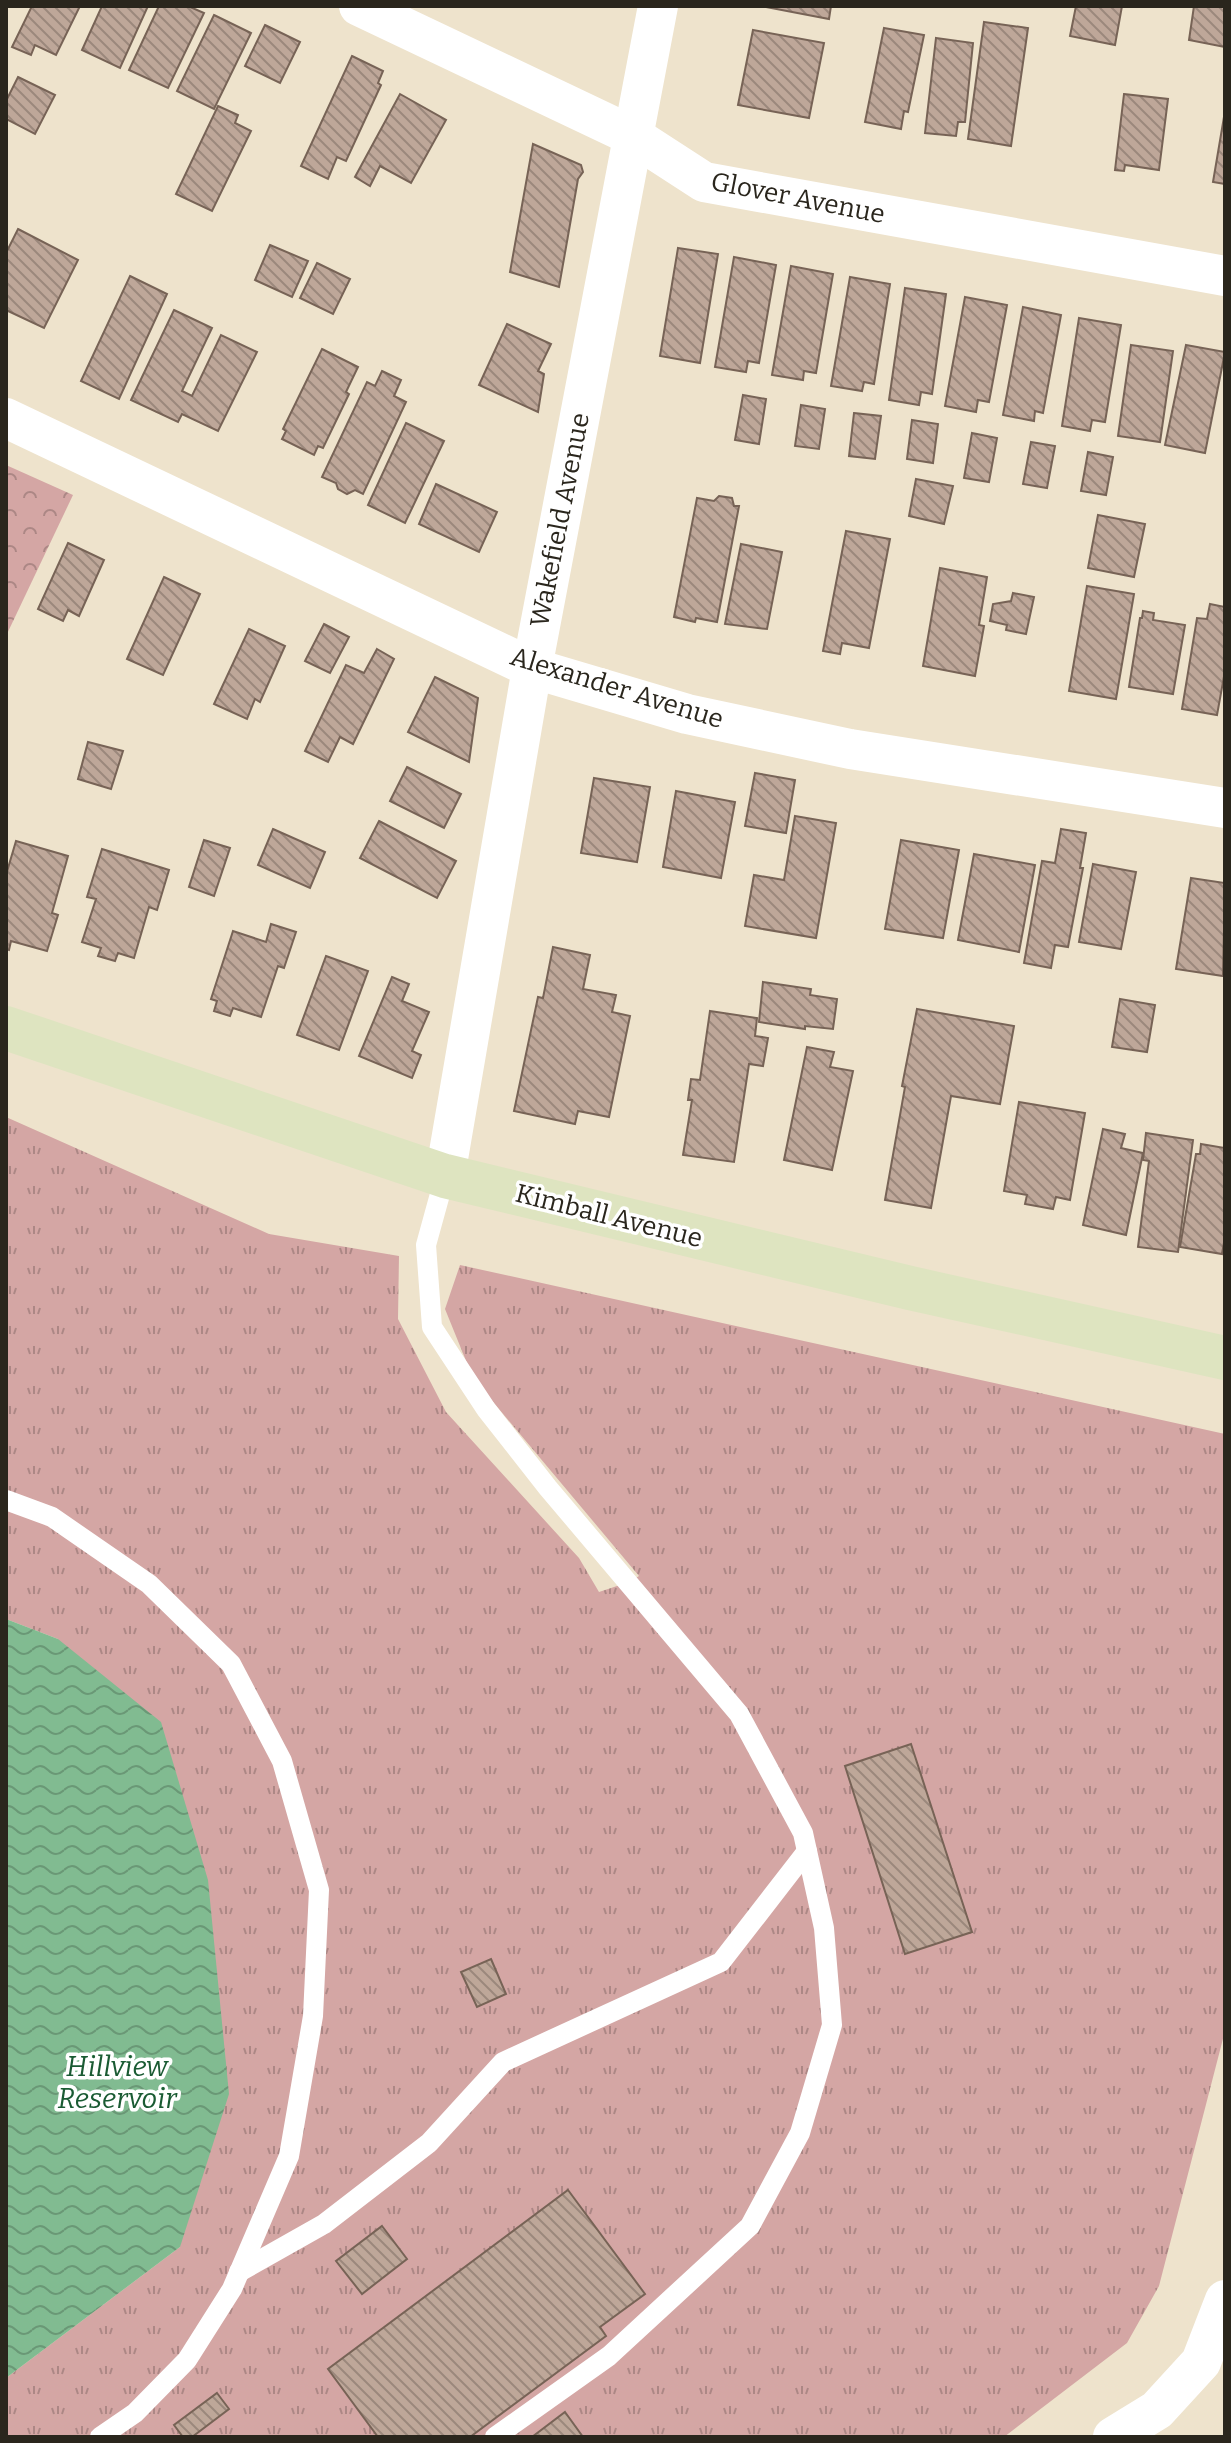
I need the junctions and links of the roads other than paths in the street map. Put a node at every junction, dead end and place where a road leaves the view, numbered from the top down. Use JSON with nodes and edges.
{"nodes":[{"id":1,"x":359,"y":6,"type":"edge"},
{"id":2,"x":658,"y":6,"type":"edge"},
{"id":3,"x":633,"y":136,"type":"junction"},
{"id":4,"x":1225,"y":276,"type":"edge"},
{"id":5,"x":6,"y":418,"type":"edge"},
{"id":6,"x":532,"y":668,"type":"junction"},
{"id":7,"x":1225,"y":808,"type":"edge"},
{"id":8,"x":6,"y":1028,"type":"edge"},
{"id":9,"x":445,"y":1176,"type":"junction"},
{"id":10,"x":1225,"y":1358,"type":"edge"},
{"id":11,"x":6,"y":1500,"type":"edge"},
{"id":12,"x":807,"y":1851,"type":"junction"},
{"id":13,"x":239,"y":2272,"type":"junction"},
{"id":14,"x":1225,"y":2300,"type":"edge"},
{"id":15,"x":100,"y":2437,"type":"edge"},
{"id":16,"x":495,"y":2437,"type":"edge"},
{"id":17,"x":1113,"y":2437,"type":"edge"}],
"edges":[{"from":1,"to":3,"type":"street","name":"Glover Avenue"},
{"from":2,"to":3,"type":"street","name":"Wakefield Avenue"},
{"from":3,"to":4,"type":"street","name":"Glover Avenue"},
{"from":3,"to":6,"type":"street","name":"Wakefield Avenue"},
{"from":5,"to":6,"type":"street","name":"Alexander Avenue"},
{"from":6,"to":7,"type":"street","name":"Alexander Avenue"},
{"from":6,"to":9,"type":"street","name":"Wakefield Avenue"},
{"from":8,"to":9,"type":"street","name":"Kimball Avenue"},
{"from":9,"to":10,"type":"street","name":"Kimball Avenue"},
{"from":9,"to":12,"type":"lane"},
{"from":11,"to":13,"type":"lane"},
{"from":12,"to":13,"type":"lane"},
{"from":12,"to":16,"type":"lane"},
{"from":13,"to":15,"type":"lane"},
{"from":14,"to":17,"type":"street"}]}
